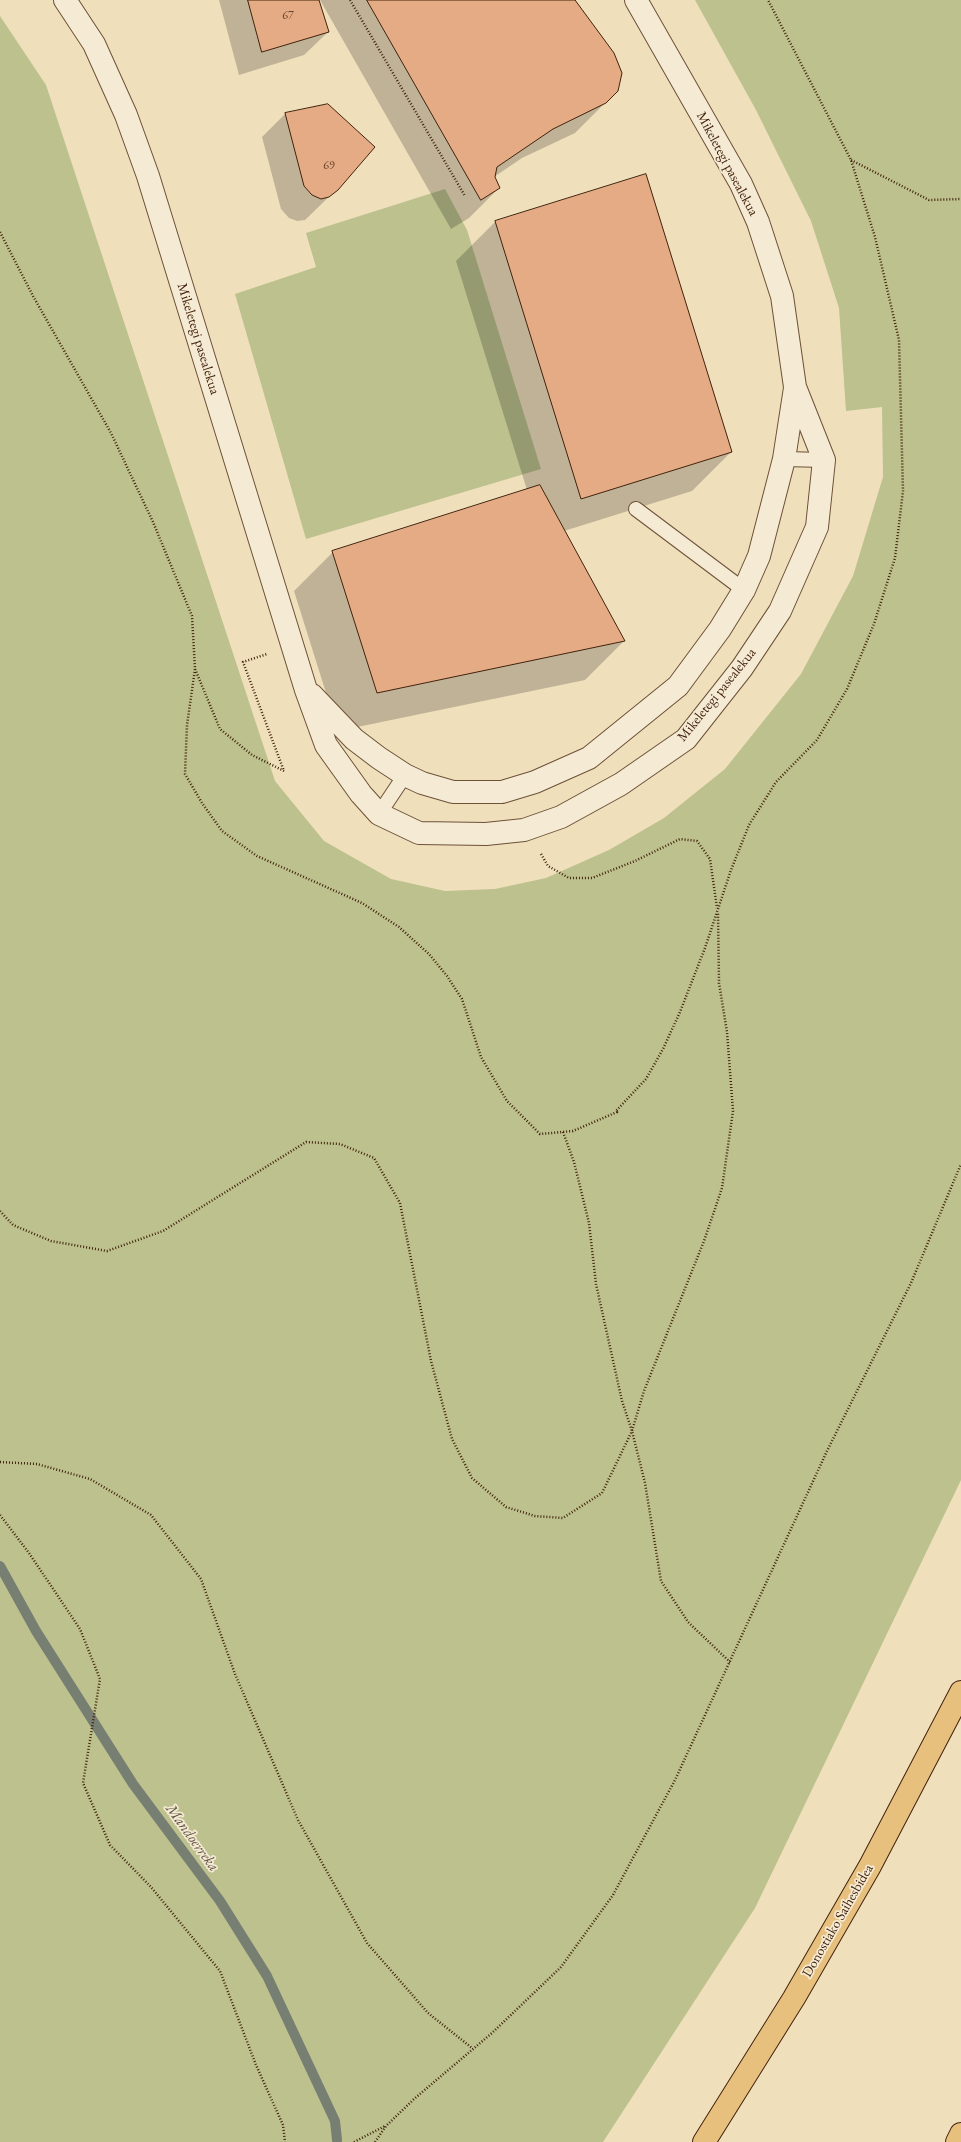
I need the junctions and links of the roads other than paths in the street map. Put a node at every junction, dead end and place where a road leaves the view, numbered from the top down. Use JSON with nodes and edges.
{"nodes":[{"id":1,"x":65,"y":0,"type":"edge"},
{"id":2,"x":636,"y":0,"type":"edge"},
{"id":3,"x":795,"y":387,"type":"junction"},
{"id":4,"x":784,"y":459,"type":"junction"},
{"id":5,"x":824,"y":460,"type":"junction"},
{"id":6,"x":636,"y":509,"type":"dead end"},
{"id":7,"x":744,"y":590,"type":"junction"},
{"id":8,"x":306,"y":690,"type":"junction"},
{"id":9,"x":405,"y":775,"type":"junction"},
{"id":10,"x":379,"y":814,"type":"junction"},
{"id":11,"x":961,"y":1692,"type":"edge"},
{"id":12,"x":961,"y":2134,"type":"edge"},
{"id":13,"x":708,"y":2137,"type":"edge"},
{"id":14,"x":957,"y":2142,"type":"edge"}],
"edges":[{"from":1,"to":8,"type":"street","name":"Mikeletegi pasealekua"},
{"from":2,"to":3,"type":"street","name":"Mikeletegi pasealekua"},
{"from":3,"to":4,"type":"street","name":"Mikeletegi pasealekua"},
{"from":3,"to":5,"type":"street","name":"Mikeletegi pasealekua"},
{"from":4,"to":5,"type":"lane"},
{"from":4,"to":7,"type":"street","name":"Mikeletegi pasealekua"},
{"from":5,"to":10,"type":"street","name":"Mikeletegi pasealekua"},
{"from":6,"to":7,"type":"lane"},
{"from":7,"to":9,"type":"street","name":"Mikeletegi pasealekua"},
{"from":8,"to":9,"type":"street","name":"Mikeletegi pasealekua"},
{"from":8,"to":10,"type":"street","name":"Mikeletegi pasealekua"},
{"from":9,"to":10,"type":"lane"},
{"from":11,"to":13,"type":"highway","name":"Donostiako Saihesbidea"},
{"from":12,"to":14,"type":"highway"}]}
